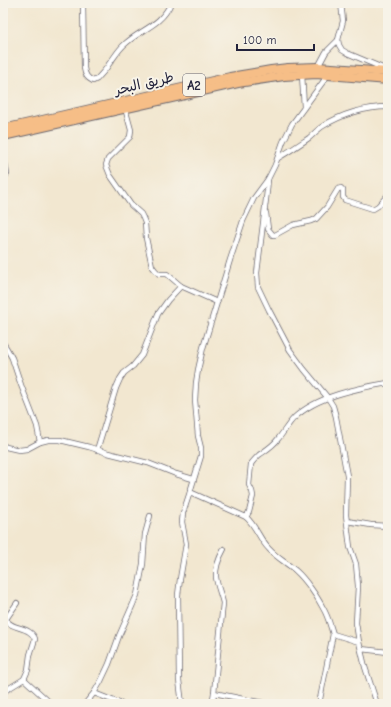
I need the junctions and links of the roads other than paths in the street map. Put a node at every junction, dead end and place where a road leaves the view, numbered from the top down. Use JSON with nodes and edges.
{"nodes":[{"id":1,"x":4,"y":3,"type":"edge"},
{"id":2,"x":83,"y":3,"type":"edge"},
{"id":3,"x":171,"y":3,"type":"edge"},
{"id":4,"x":341,"y":3,"type":"edge"},
{"id":5,"x":3,"y":7,"type":"edge"},
{"id":6,"x":338,"y":40,"type":"junction"},
{"id":7,"x":318,"y":67,"type":"junction"},
{"id":8,"x":388,"y":72,"type":"edge"},
{"id":9,"x":302,"y":75,"type":"junction"},
{"id":10,"x":328,"y":75,"type":"junction"},
{"id":11,"x":388,"y":80,"type":"edge"},
{"id":12,"x":304,"y":106,"type":"junction"},
{"id":13,"x":388,"y":107,"type":"edge"},
{"id":14,"x":125,"y":108,"type":"junction"},
{"id":15,"x":3,"y":129,"type":"edge"},
{"id":16,"x":3,"y":136,"type":"edge"},
{"id":17,"x":3,"y":152,"type":"edge"},
{"id":18,"x":278,"y":158,"type":"junction"},
{"id":19,"x":7,"y":174,"type":"dead end"},
{"id":20,"x":268,"y":178,"type":"junction"},
{"id":21,"x":388,"y":195,"type":"edge"},
{"id":22,"x":266,"y":205,"type":"junction"},
{"id":23,"x":182,"y":286,"type":"junction"},
{"id":24,"x":217,"y":302,"type":"junction"},
{"id":25,"x":3,"y":343,"type":"edge"},
{"id":26,"x":388,"y":383,"type":"edge"},
{"id":27,"x":328,"y":398,"type":"junction"},
{"id":28,"x":40,"y":442,"type":"junction"},
{"id":29,"x":3,"y":445,"type":"edge"},
{"id":30,"x":97,"y":450,"type":"junction"},
{"id":31,"x":193,"y":479,"type":"junction"},
{"id":32,"x":190,"y":492,"type":"junction"},
{"id":33,"x":150,"y":516,"type":"dead end"},
{"id":34,"x":246,"y":517,"type":"junction"},
{"id":35,"x":347,"y":521,"type":"junction"},
{"id":36,"x":388,"y":526,"type":"edge"},
{"id":37,"x":224,"y":549,"type":"dead end"},
{"id":38,"x":17,"y":604,"type":"dead end"},
{"id":39,"x":333,"y":634,"type":"junction"},
{"id":40,"x":359,"y":642,"type":"junction"},
{"id":41,"x":361,"y":649,"type":"junction"},
{"id":42,"x":388,"y":652,"type":"edge"},
{"id":43,"x":24,"y":679,"type":"junction"},
{"id":44,"x":3,"y":692,"type":"edge"},
{"id":45,"x":94,"y":693,"type":"junction"},
{"id":46,"x":214,"y":693,"type":"junction"},
{"id":47,"x":52,"y":704,"type":"edge"},
{"id":48,"x":85,"y":704,"type":"edge"},
{"id":49,"x":122,"y":704,"type":"edge"},
{"id":50,"x":182,"y":704,"type":"edge"},
{"id":51,"x":212,"y":704,"type":"edge"},
{"id":52,"x":268,"y":704,"type":"edge"},
{"id":53,"x":318,"y":704,"type":"edge"},
{"id":54,"x":377,"y":704,"type":"edge"}],
"edges":[{"from":1,"to":5,"type":"street"},
{"from":2,"to":3,"type":"street"},
{"from":4,"to":6,"type":"street"},
{"from":6,"to":7,"type":"street"},
{"from":6,"to":8,"type":"street"},
{"from":7,"to":8,"type":"highway","name":"طريق البحر","number":"A2"},
{"from":7,"to":15,"type":"highway","name":"طريق البحر","number":"A2"},
{"from":9,"to":10,"type":"highway","name":"طريق البحر","number":"A2"},
{"from":9,"to":12,"type":"street"},
{"from":9,"to":14,"type":"highway","name":"طريق البحر","number":"A2"},
{"from":10,"to":11,"type":"highway","name":"طريق البحر","number":"A2"},
{"from":10,"to":12,"type":"street"},
{"from":12,"to":18,"type":"street"},
{"from":13,"to":18,"type":"street"},
{"from":14,"to":16,"type":"highway","name":"طريق البحر","number":"A2"},
{"from":14,"to":23,"type":"street"},
{"from":17,"to":19,"type":"street"},
{"from":18,"to":20,"type":"street"},
{"from":20,"to":22,"type":"street"},
{"from":20,"to":24,"type":"street"},
{"from":21,"to":22,"type":"street"},
{"from":22,"to":27,"type":"street"},
{"from":23,"to":24,"type":"street"},
{"from":23,"to":30,"type":"street"},
{"from":24,"to":31,"type":"street"},
{"from":25,"to":28,"type":"street"},
{"from":26,"to":27,"type":"street"},
{"from":27,"to":34,"type":"street"},
{"from":27,"to":35,"type":"street"},
{"from":28,"to":29,"type":"street"},
{"from":28,"to":30,"type":"street"},
{"from":30,"to":31,"type":"street"},
{"from":31,"to":32,"type":"street"},
{"from":32,"to":34,"type":"street"},
{"from":32,"to":50,"type":"street"},
{"from":33,"to":45,"type":"street"},
{"from":34,"to":39,"type":"street"},
{"from":35,"to":36,"type":"street"},
{"from":35,"to":40,"type":"street"},
{"from":37,"to":46,"type":"street"},
{"from":38,"to":43,"type":"street"},
{"from":39,"to":40,"type":"street"},
{"from":39,"to":53,"type":"street"},
{"from":40,"to":41,"type":"street"},
{"from":41,"to":42,"type":"street"},
{"from":41,"to":54,"type":"street"},
{"from":43,"to":44,"type":"street"},
{"from":43,"to":47,"type":"street"},
{"from":45,"to":48,"type":"street"},
{"from":45,"to":49,"type":"street"},
{"from":46,"to":51,"type":"street"},
{"from":46,"to":52,"type":"street"}]}
